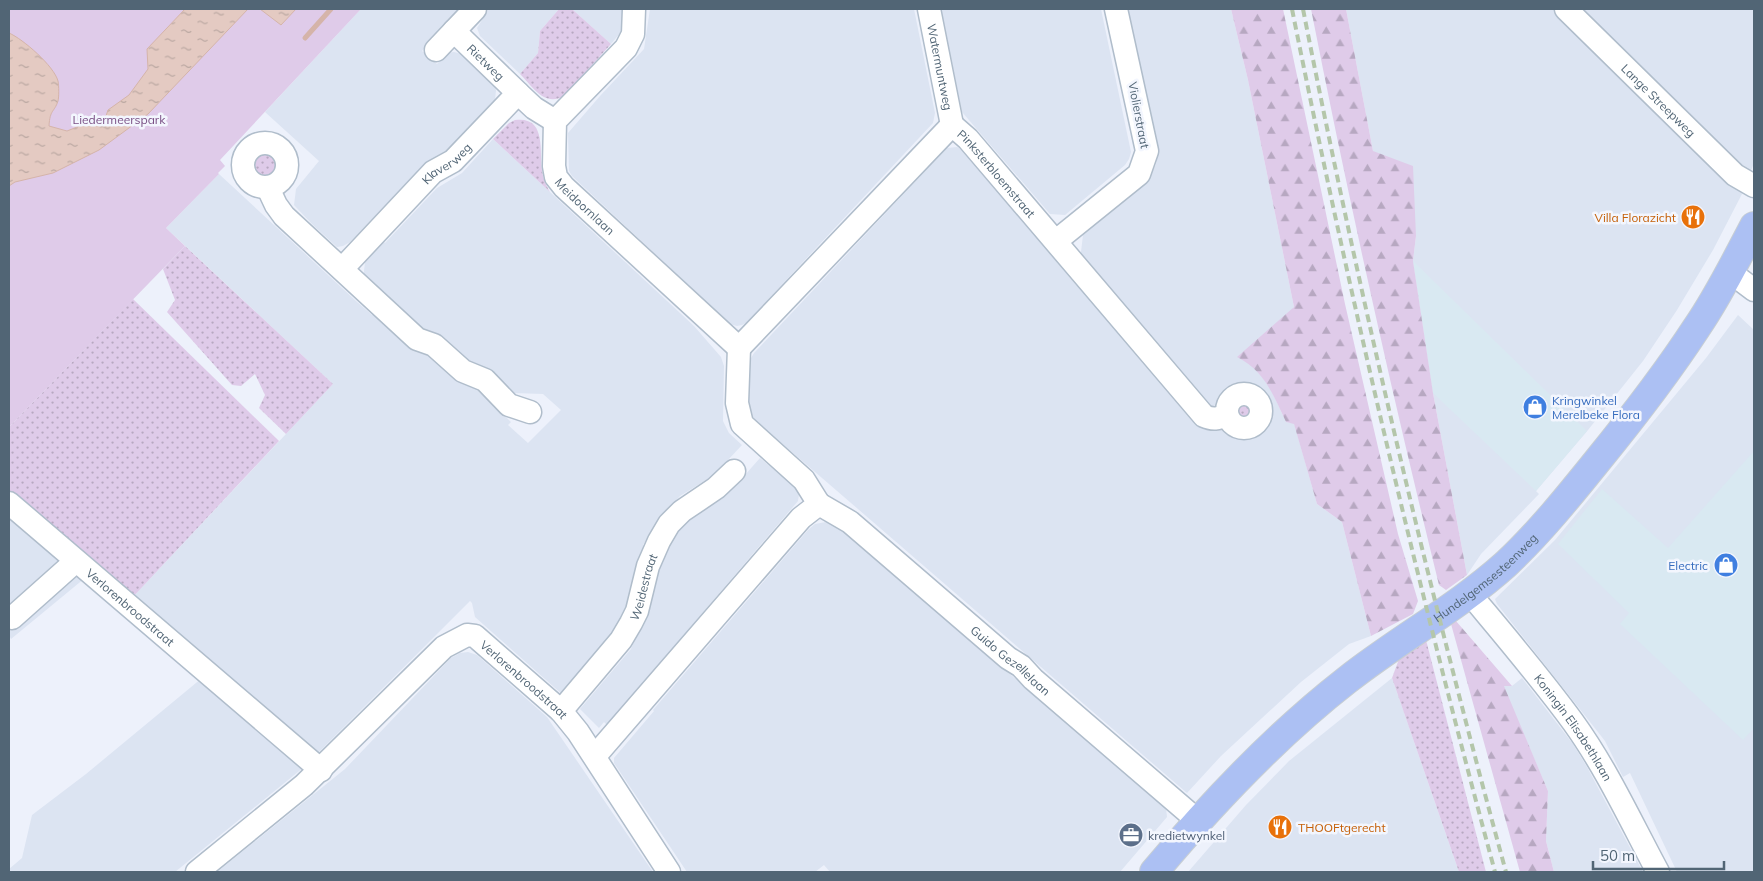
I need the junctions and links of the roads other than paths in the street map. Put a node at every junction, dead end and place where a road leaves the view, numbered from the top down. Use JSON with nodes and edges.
{"nodes":[{"id":1,"x":475,"y":9,"type":"edge"},
{"id":2,"x":634,"y":9,"type":"edge"},
{"id":3,"x":929,"y":9,"type":"edge"},
{"id":4,"x":1116,"y":9,"type":"edge"},
{"id":5,"x":1566,"y":9,"type":"edge"},
{"id":6,"x":454,"y":31,"type":"junction"},
{"id":7,"x":436,"y":50,"type":"dead end"},
{"id":8,"x":518,"y":93,"type":"junction"},
{"id":9,"x":555,"y":121,"type":"junction"},
{"id":10,"x":952,"y":125,"type":"junction"},
{"id":11,"x":1754,"y":186,"type":"edge"},
{"id":12,"x":268,"y":188,"type":"dead end"},
{"id":13,"x":1754,"y":226,"type":"edge"},
{"id":14,"x":1056,"y":241,"type":"junction"},
{"id":15,"x":342,"y":269,"type":"junction"},
{"id":16,"x":1730,"y":272,"type":"junction"},
{"id":17,"x":1754,"y":290,"type":"edge"},
{"id":18,"x":739,"y":348,"type":"junction"},
{"id":19,"x":530,"y":412,"type":"dead end"},
{"id":20,"x":1227,"y":415,"type":"dead end"},
{"id":21,"x":734,"y":471,"type":"dead end"},
{"id":22,"x":9,"y":503,"type":"edge"},
{"id":23,"x":819,"y":504,"type":"junction"},
{"id":24,"x":76,"y":561,"type":"junction"},
{"id":25,"x":1470,"y":594,"type":"junction"},
{"id":26,"x":12,"y":618,"type":"dead end"},
{"id":27,"x":561,"y":711,"type":"junction"},
{"id":28,"x":595,"y":756,"type":"junction"},
{"id":29,"x":320,"y":770,"type":"junction"},
{"id":30,"x":1197,"y":820,"type":"junction"},
{"id":31,"x":197,"y":872,"type":"edge"},
{"id":32,"x":669,"y":872,"type":"edge"},
{"id":33,"x":1154,"y":872,"type":"edge"},
{"id":34,"x":1658,"y":872,"type":"edge"}],
"edges":[{"from":1,"to":6,"type":"street"},
{"from":2,"to":9,"type":"street"},
{"from":3,"to":10,"type":"street","name":"Watermuntweg"},
{"from":4,"to":14,"type":"street","name":"Violierstraat"},
{"from":5,"to":11,"type":"street","name":"Lange Streepweg"},
{"from":6,"to":7,"type":"street"},
{"from":6,"to":8,"type":"street","name":"Rietweg"},
{"from":8,"to":9,"type":"street"},
{"from":8,"to":15,"type":"street","name":"Klaverweg"},
{"from":9,"to":18,"type":"street","name":"Meidoornlaan"},
{"from":10,"to":14,"type":"street","name":"Pinksterbloemstraat"},
{"from":10,"to":18,"type":"street","name":"Pinksterbloemstraat"},
{"from":12,"to":15,"type":"street"},
{"from":13,"to":16,"type":"main road","name":"Hundelgemsesteenweg"},
{"from":14,"to":20,"type":"street","name":"Pinksterbloemstraat"},
{"from":15,"to":19,"type":"street"},
{"from":16,"to":17,"type":"street"},
{"from":16,"to":25,"type":"main road","name":"Hundelgemsesteenweg"},
{"from":18,"to":23,"type":"street","name":"Guido Gezellelaan"},
{"from":21,"to":27,"type":"street","name":"Weidestraat"},
{"from":22,"to":24,"type":"street","name":"Verlorenbroodstraat"},
{"from":23,"to":28,"type":"street"},
{"from":23,"to":30,"type":"street","name":"Guido Gezellelaan"},
{"from":24,"to":26,"type":"street","name":"Verlorenbroodstraat"},
{"from":24,"to":29,"type":"street","name":"Verlorenbroodstraat"},
{"from":25,"to":30,"type":"main road","name":"Hundelgemsesteenweg"},
{"from":25,"to":34,"type":"street","name":"Koningin Elisabethlaan"},
{"from":27,"to":28,"type":"street","name":"Verlorenbroodstraat"},
{"from":27,"to":29,"type":"street","name":"Verlorenbroodstraat"},
{"from":28,"to":32,"type":"street","name":"Verlorenbroodstraat"},
{"from":29,"to":31,"type":"street","name":"Verlorenbroodstraat"},
{"from":30,"to":33,"type":"main road","name":"Hundelgemsesteenweg"}]}
